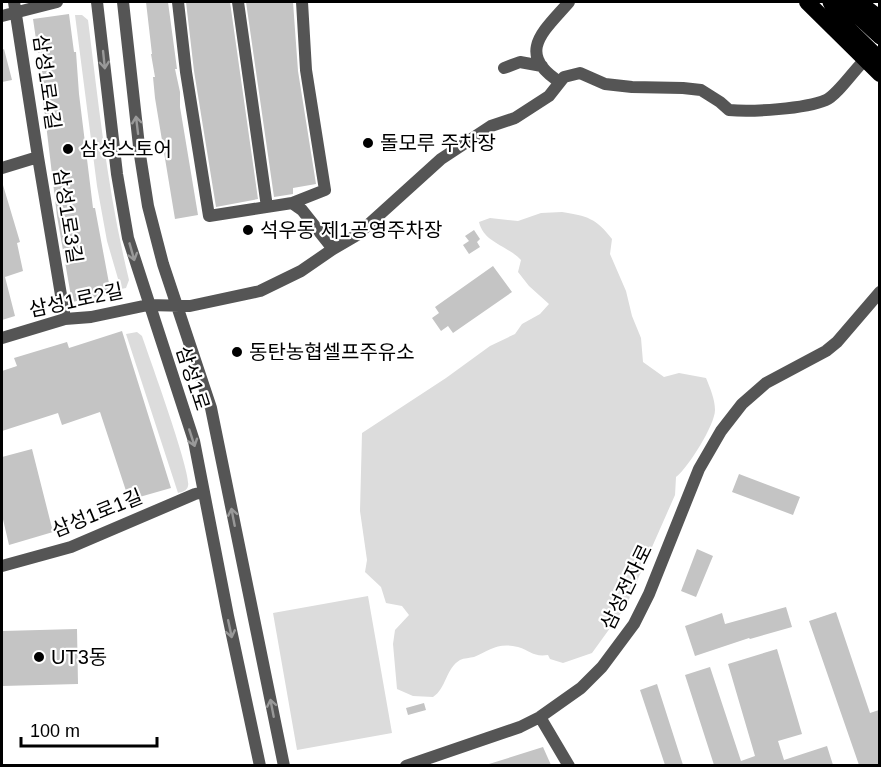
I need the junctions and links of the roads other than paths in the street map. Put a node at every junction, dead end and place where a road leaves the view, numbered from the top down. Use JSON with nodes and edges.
{"nodes":[{"id":1,"x":57,"y":2,"type":"edge"},
{"id":2,"x":97,"y":2,"type":"edge"},
{"id":3,"x":123,"y":2,"type":"edge"},
{"id":4,"x":178,"y":2,"type":"edge"},
{"id":5,"x":238,"y":2,"type":"edge"},
{"id":6,"x":302,"y":2,"type":"edge"},
{"id":7,"x":569,"y":2,"type":"edge"},
{"id":8,"x":807,"y":2,"type":"edge"},
{"id":9,"x":830,"y":2,"type":"edge"},
{"id":10,"x":842,"y":2,"type":"edge"},
{"id":11,"x":859,"y":2,"type":"edge"},
{"id":12,"x":16,"y":6,"type":"edge"},
{"id":13,"x":2,"y":16,"type":"edge"},
{"id":14,"x":879,"y":18,"type":"edge"},
{"id":15,"x":879,"y":37,"type":"edge"},
{"id":16,"x":879,"y":58,"type":"edge"},
{"id":17,"x":861,"y":63,"type":"dead end"},
{"id":18,"x":542,"y":66,"type":"junction"},
{"id":19,"x":504,"y":68,"type":"dead end"},
{"id":20,"x":879,"y":74,"type":"edge"},
{"id":21,"x":560,"y":82,"type":"junction"},
{"id":22,"x":38,"y":157,"type":"junction"},
{"id":23,"x":2,"y":168,"type":"edge"},
{"id":24,"x":292,"y":203,"type":"junction"},
{"id":25,"x":267,"y":207,"type":"junction"},
{"id":26,"x":333,"y":249,"type":"junction"},
{"id":27,"x":879,"y":292,"type":"edge"},
{"id":28,"x":154,"y":305,"type":"junction"},
{"id":29,"x":179,"y":307,"type":"junction"},
{"id":30,"x":65,"y":319,"type":"junction"},
{"id":31,"x":2,"y":338,"type":"edge"},
{"id":32,"x":204,"y":492,"type":"junction"},
{"id":33,"x":2,"y":566,"type":"edge"},
{"id":34,"x":540,"y":717,"type":"junction"},
{"id":35,"x":260,"y":765,"type":"edge"},
{"id":36,"x":284,"y":765,"type":"edge"},
{"id":37,"x":406,"y":765,"type":"edge"},
{"id":38,"x":569,"y":765,"type":"edge"}],
"edges":[{"from":1,"to":12,"type":"street","name":"삼성1로4길"},
{"from":2,"to":28,"type":"street","name":"삼성1로","one_way":true},
{"from":29,"to":3,"type":"street","name":"삼성1로","one_way":true},
{"from":4,"to":25,"type":"street"},
{"from":5,"to":25,"type":"street"},
{"from":6,"to":24,"type":"street"},
{"from":7,"to":18,"type":"street"},
{"from":8,"to":20,"type":"highway"},
{"from":9,"to":16,"type":"main road"},
{"from":10,"to":15,"type":"main road"},
{"from":11,"to":14,"type":"main road"},
{"from":12,"to":13,"type":"street","name":"삼성1로4길"},
{"from":12,"to":22,"type":"street","name":"삼성1로4길"},
{"from":17,"to":21,"type":"street"},
{"from":18,"to":19,"type":"street"},
{"from":18,"to":21,"type":"street"},
{"from":21,"to":26,"type":"street","name":"삼성1로2길"},
{"from":22,"to":23,"type":"street","name":"삼성1로3길"},
{"from":22,"to":30,"type":"street","name":"삼성1로3길"},
{"from":24,"to":25,"type":"street"},
{"from":24,"to":26,"type":"street"},
{"from":26,"to":29,"type":"street","name":"삼성1로2길"},
{"from":27,"to":34,"type":"street","name":"삼성전자로"},
{"from":28,"to":29,"type":"street","name":"삼성1로2길"},
{"from":28,"to":30,"type":"street","name":"삼성1로2길"},
{"from":28,"to":32,"type":"street","name":"삼성1로","one_way":true},
{"from":36,"to":29,"type":"street","name":"삼성1로","one_way":true},
{"from":30,"to":31,"type":"street","name":"삼성1로2길"},
{"from":32,"to":33,"type":"street","name":"삼성1로1길"},
{"from":32,"to":35,"type":"street","name":"삼성1로","one_way":true},
{"from":34,"to":37,"type":"street","name":"삼성전자로"},
{"from":34,"to":38,"type":"street"}]}
